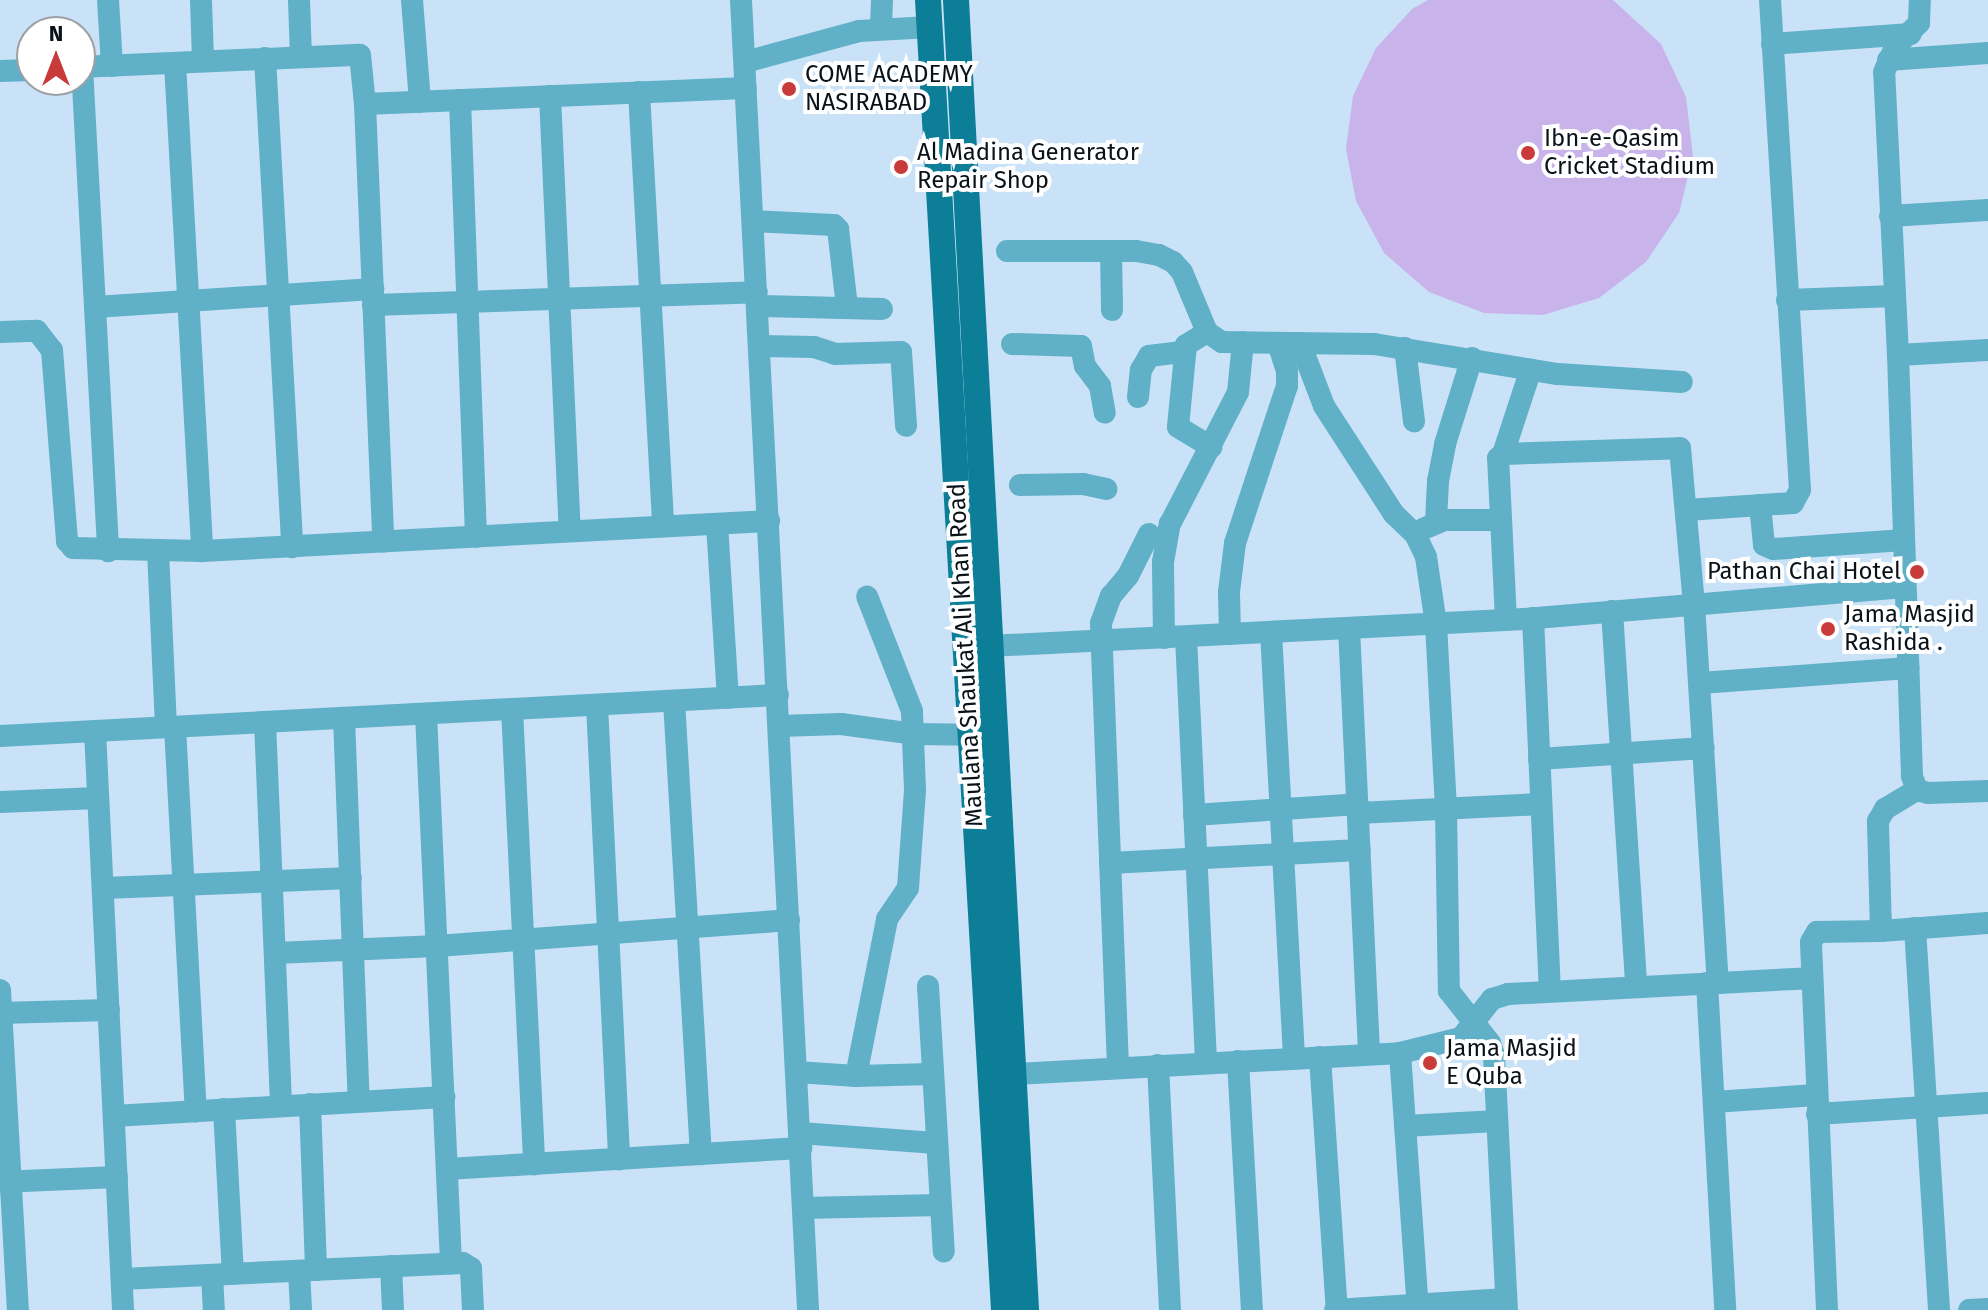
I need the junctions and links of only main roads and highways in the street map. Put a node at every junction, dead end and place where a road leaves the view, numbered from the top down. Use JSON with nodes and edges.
{"nodes":[{"id":1,"x":928,"y":0,"type":"edge"},
{"id":2,"x":956,"y":0,"type":"edge"},
{"id":3,"x":1004,"y":1310,"type":"edge"},
{"id":4,"x":1026,"y":1310,"type":"edge"}],
"edges":[{"from":1,"to":3,"type":"main road","name":"Maulana Shaukat Ali Khan Road"},
{"from":2,"to":4,"type":"main road","name":"Maulana Shaukat Ali Khan Road"}]}
